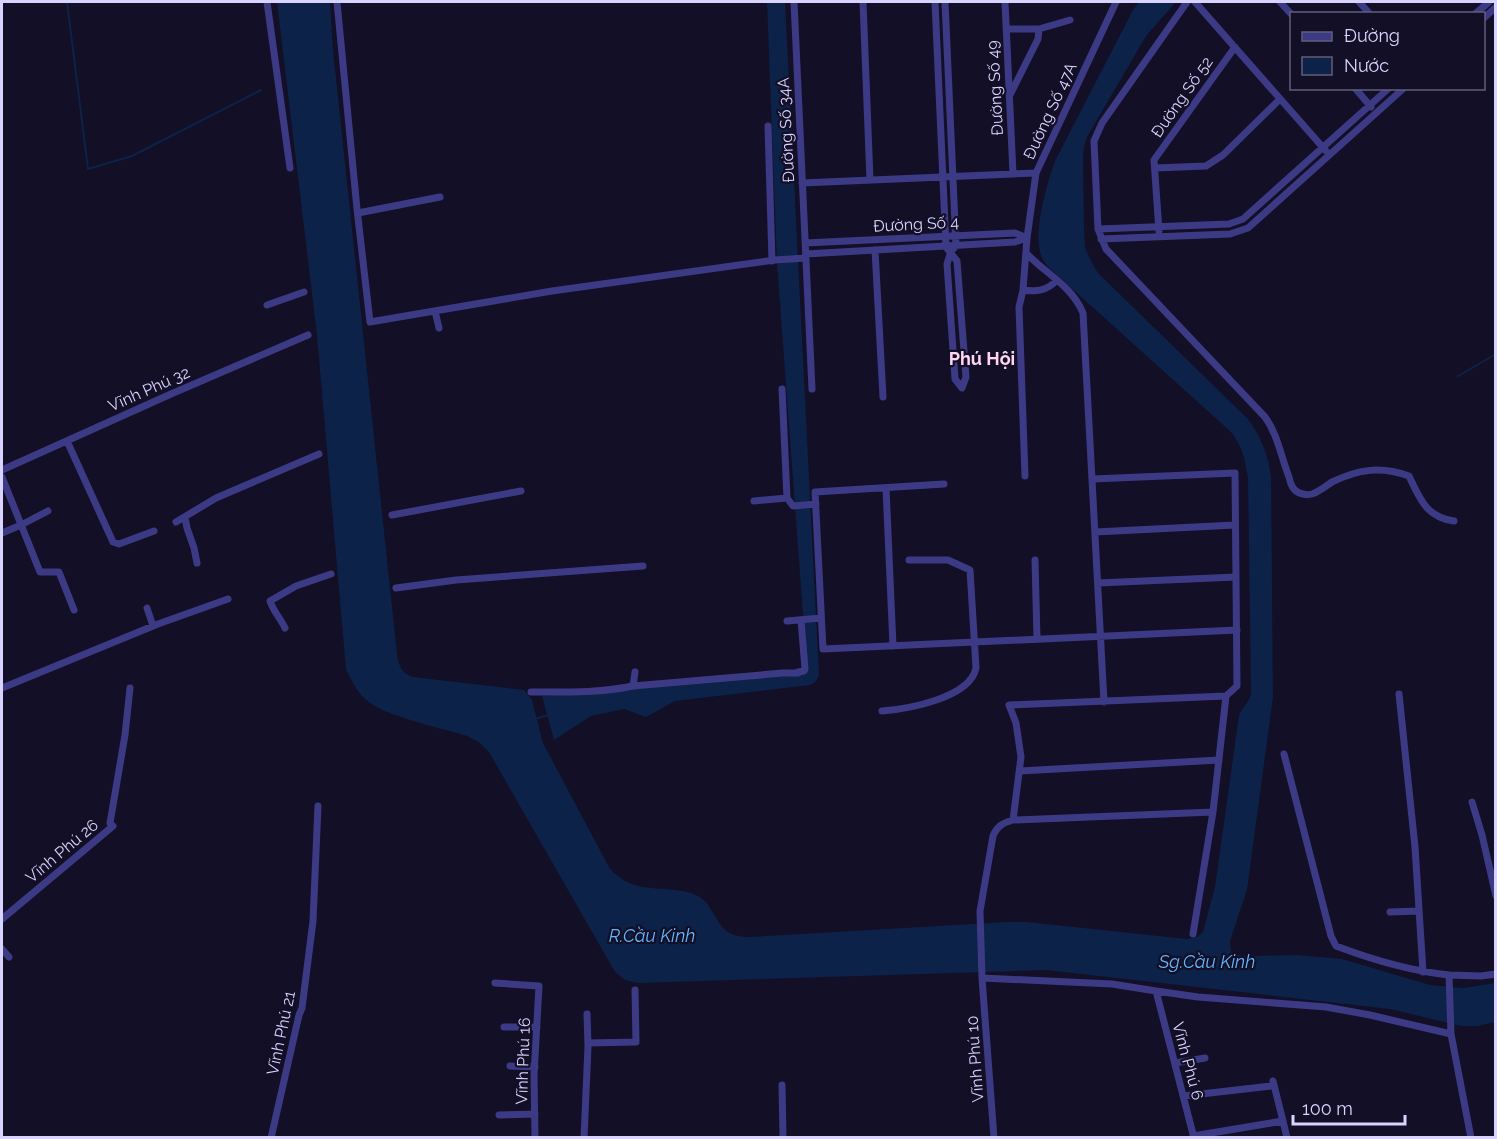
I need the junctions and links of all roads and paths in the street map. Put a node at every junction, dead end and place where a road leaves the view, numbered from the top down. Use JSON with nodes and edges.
{"nodes":[{"id":1,"x":267,"y":2,"type":"edge"},
{"id":2,"x":337,"y":2,"type":"edge"},
{"id":3,"x":794,"y":2,"type":"edge"},
{"id":4,"x":862,"y":2,"type":"edge"},
{"id":5,"x":934,"y":2,"type":"edge"},
{"id":6,"x":945,"y":2,"type":"edge"},
{"id":7,"x":1005,"y":2,"type":"edge"},
{"id":8,"x":1116,"y":2,"type":"edge"},
{"id":9,"x":1188,"y":2,"type":"edge"},
{"id":10,"x":1195,"y":2,"type":"edge"},
{"id":11,"x":1489,"y":2,"type":"edge"},
{"id":12,"x":1477,"y":12,"type":"edge"},
{"id":13,"x":1070,"y":20,"type":"dead end"},
{"id":14,"x":1006,"y":29,"type":"junction"},
{"id":15,"x":1039,"y":29,"type":"junction"},
{"id":16,"x":1234,"y":47,"type":"junction"},
{"id":17,"x":1357,"y":90,"type":"edge"},
{"id":18,"x":1387,"y":90,"type":"edge"},
{"id":19,"x":1402,"y":90,"type":"edge"},
{"id":20,"x":1009,"y":95,"type":"junction"},
{"id":21,"x":1280,"y":99,"type":"junction"},
{"id":22,"x":1370,"y":106,"type":"junction"},
{"id":23,"x":1376,"y":113,"type":"junction"},
{"id":24,"x":768,"y":126,"type":"dead end"},
{"id":25,"x":1323,"y":148,"type":"junction"},
{"id":26,"x":1329,"y":155,"type":"junction"},
{"id":27,"x":290,"y":168,"type":"dead end"},
{"id":28,"x":1155,"y":168,"type":"junction"},
{"id":29,"x":1036,"y":172,"type":"junction"},
{"id":30,"x":1013,"y":174,"type":"junction"},
{"id":31,"x":953,"y":176,"type":"junction"},
{"id":32,"x":942,"y":177,"type":"junction"},
{"id":33,"x":870,"y":180,"type":"junction"},
{"id":34,"x":802,"y":183,"type":"junction"},
{"id":35,"x":440,"y":197,"type":"dead end"},
{"id":36,"x":358,"y":213,"type":"junction"},
{"id":37,"x":1159,"y":226,"type":"junction"},
{"id":38,"x":1098,"y":229,"type":"junction"},
{"id":39,"x":945,"y":236,"type":"junction"},
{"id":40,"x":955,"y":236,"type":"junction"},
{"id":41,"x":1160,"y":236,"type":"junction"},
{"id":42,"x":1027,"y":238,"type":"junction"},
{"id":43,"x":1101,"y":239,"type":"junction"},
{"id":44,"x":805,"y":243,"type":"junction"},
{"id":45,"x":951,"y":248,"type":"junction"},
{"id":46,"x":875,"y":250,"type":"junction"},
{"id":47,"x":1026,"y":253,"type":"junction"},
{"id":48,"x":804,"y":256,"type":"junction"},
{"id":49,"x":773,"y":260,"type":"junction"},
{"id":50,"x":1057,"y":280,"type":"junction"},
{"id":51,"x":1023,"y":290,"type":"junction"},
{"id":52,"x":304,"y":292,"type":"dead end"},
{"id":53,"x":267,"y":305,"type":"dead end"},
{"id":54,"x":435,"y":311,"type":"junction"},
{"id":55,"x":439,"y":328,"type":"dead end"},
{"id":56,"x":308,"y":335,"type":"dead end"},
{"id":57,"x":782,"y":389,"type":"dead end"},
{"id":58,"x":812,"y":389,"type":"dead end"},
{"id":59,"x":883,"y":397,"type":"dead end"},
{"id":60,"x":67,"y":441,"type":"junction"},
{"id":61,"x":319,"y":454,"type":"dead end"},
{"id":62,"x":2,"y":470,"type":"edge"},
{"id":63,"x":1025,"y":476,"type":"dead end"},
{"id":64,"x":2,"y":477,"type":"edge"},
{"id":65,"x":1092,"y":479,"type":"junction"},
{"id":66,"x":944,"y":484,"type":"dead end"},
{"id":67,"x":886,"y":488,"type":"junction"},
{"id":68,"x":521,"y":490,"type":"dead end"},
{"id":69,"x":787,"y":498,"type":"junction"},
{"id":70,"x":754,"y":501,"type":"dead end"},
{"id":71,"x":813,"y":504,"type":"junction"},
{"id":72,"x":48,"y":511,"type":"dead end"},
{"id":73,"x":392,"y":515,"type":"dead end"},
{"id":74,"x":185,"y":517,"type":"junction"},
{"id":75,"x":1454,"y":521,"type":"dead end"},
{"id":76,"x":176,"y":522,"type":"dead end"},
{"id":77,"x":21,"y":525,"type":"junction"},
{"id":78,"x":1235,"y":525,"type":"junction"},
{"id":79,"x":154,"y":531,"type":"dead end"},
{"id":80,"x":1095,"y":532,"type":"junction"},
{"id":81,"x":2,"y":533,"type":"edge"},
{"id":82,"x":909,"y":560,"type":"dead end"},
{"id":83,"x":1035,"y":560,"type":"dead end"},
{"id":84,"x":197,"y":563,"type":"dead end"},
{"id":85,"x":643,"y":566,"type":"dead end"},
{"id":86,"x":331,"y":574,"type":"dead end"},
{"id":87,"x":1236,"y":577,"type":"junction"},
{"id":88,"x":1098,"y":583,"type":"junction"},
{"id":89,"x":396,"y":588,"type":"dead end"},
{"id":90,"x":228,"y":599,"type":"dead end"},
{"id":91,"x":147,"y":608,"type":"dead end"},
{"id":92,"x":74,"y":610,"type":"dead end"},
{"id":93,"x":819,"y":619,"type":"junction"},
{"id":94,"x":802,"y":620,"type":"junction"},
{"id":95,"x":787,"y":621,"type":"dead end"},
{"id":96,"x":153,"y":626,"type":"junction"},
{"id":97,"x":285,"y":628,"type":"dead end"},
{"id":98,"x":1237,"y":630,"type":"junction"},
{"id":99,"x":1101,"y":636,"type":"junction"},
{"id":100,"x":1037,"y":639,"type":"junction"},
{"id":101,"x":975,"y":642,"type":"junction"},
{"id":102,"x":893,"y":646,"type":"junction"},
{"id":103,"x":635,"y":672,"type":"dead end"},
{"id":104,"x":633,"y":686,"type":"junction"},
{"id":105,"x":2,"y":688,"type":"edge"},
{"id":106,"x":130,"y":688,"type":"dead end"},
{"id":107,"x":531,"y":692,"type":"dead end"},
{"id":108,"x":1399,"y":694,"type":"dead end"},
{"id":109,"x":1226,"y":696,"type":"junction"},
{"id":110,"x":1104,"y":702,"type":"junction"},
{"id":111,"x":882,"y":711,"type":"dead end"},
{"id":112,"x":1284,"y":754,"type":"dead end"},
{"id":113,"x":1219,"y":760,"type":"junction"},
{"id":114,"x":1020,"y":771,"type":"junction"},
{"id":115,"x":1472,"y":802,"type":"dead end"},
{"id":116,"x":318,"y":806,"type":"dead end"},
{"id":117,"x":1214,"y":812,"type":"junction"},
{"id":118,"x":1013,"y":820,"type":"junction"},
{"id":119,"x":1496,"y":896,"type":"edge"},
{"id":120,"x":1390,"y":912,"type":"dead end"},
{"id":121,"x":1419,"y":912,"type":"junction"},
{"id":122,"x":2,"y":919,"type":"edge"},
{"id":123,"x":1193,"y":934,"type":"dead end"},
{"id":124,"x":2,"y":949,"type":"edge"},
{"id":125,"x":9,"y":957,"type":"dead end"},
{"id":126,"x":1423,"y":972,"type":"junction"},
{"id":127,"x":982,"y":974,"type":"junction"},
{"id":128,"x":1496,"y":974,"type":"edge"},
{"id":129,"x":1449,"y":975,"type":"junction"},
{"id":130,"x":495,"y":983,"type":"dead end"},
{"id":131,"x":635,"y":990,"type":"dead end"},
{"id":132,"x":1156,"y":992,"type":"junction"},
{"id":133,"x":587,"y":1014,"type":"dead end"},
{"id":134,"x":504,"y":1027,"type":"dead end"},
{"id":135,"x":537,"y":1027,"type":"junction"},
{"id":136,"x":1451,"y":1031,"type":"junction"},
{"id":137,"x":588,"y":1043,"type":"junction"},
{"id":138,"x":1205,"y":1058,"type":"dead end"},
{"id":139,"x":1175,"y":1063,"type":"junction"},
{"id":140,"x":510,"y":1066,"type":"dead end"},
{"id":141,"x":534,"y":1067,"type":"junction"},
{"id":142,"x":782,"y":1085,"type":"dead end"},
{"id":143,"x":1184,"y":1096,"type":"junction"},
{"id":144,"x":535,"y":1114,"type":"junction"},
{"id":145,"x":499,"y":1115,"type":"dead end"},
{"id":146,"x":1283,"y":1121,"type":"junction"},
{"id":147,"x":271,"y":1137,"type":"edge"},
{"id":148,"x":535,"y":1137,"type":"edge"},
{"id":149,"x":584,"y":1137,"type":"edge"},
{"id":150,"x":783,"y":1137,"type":"edge"},
{"id":151,"x":994,"y":1137,"type":"edge"},
{"id":152,"x":1193,"y":1137,"type":"edge"},
{"id":153,"x":1287,"y":1137,"type":"edge"},
{"id":154,"x":1470,"y":1137,"type":"edge"}],
"edges":[{"from":1,"to":27,"type":"street"},
{"from":2,"to":36,"type":"street"},
{"from":3,"to":34,"type":"street","name":"Đường Số 34A"},
{"from":4,"to":33,"type":"street"},
{"from":5,"to":32,"type":"street"},
{"from":6,"to":31,"type":"street"},
{"from":7,"to":14,"type":"street","name":"Đường Số 49"},
{"from":8,"to":29,"type":"street","name":"Đường Số 47A"},
{"from":9,"to":38,"type":"street"},
{"from":10,"to":16,"type":"street"},
{"from":11,"to":12,"type":"street"},
{"from":13,"to":15,"type":"street"},
{"from":14,"to":15,"type":"street"},
{"from":14,"to":20,"type":"street","name":"Đường Số 49"},
{"from":15,"to":20,"type":"street"},
{"from":16,"to":21,"type":"street"},
{"from":16,"to":28,"type":"street","name":"Đường Số 52"},
{"from":17,"to":22,"type":"street"},
{"from":18,"to":22,"type":"street"},
{"from":19,"to":23,"type":"street"},
{"from":20,"to":30,"type":"street","name":"Đường Số 49"},
{"from":21,"to":25,"type":"street"},
{"from":21,"to":28,"type":"street"},
{"from":22,"to":23,"type":"street"},
{"from":22,"to":25,"type":"street"},
{"from":23,"to":26,"type":"street"},
{"from":24,"to":49,"type":"street"},
{"from":25,"to":26,"type":"street"},
{"from":25,"to":37,"type":"street"},
{"from":26,"to":41,"type":"street"},
{"from":28,"to":37,"type":"street","name":"Đường Số 52"},
{"from":29,"to":30,"type":"street"},
{"from":29,"to":42,"type":"street","name":"Đường Số 47A"},
{"from":30,"to":31,"type":"street"},
{"from":31,"to":32,"type":"street"},
{"from":31,"to":40,"type":"street"},
{"from":32,"to":33,"type":"street"},
{"from":32,"to":39,"type":"street"},
{"from":33,"to":34,"type":"street"},
{"from":34,"to":44,"type":"street","name":"Đường Số 34A"},
{"from":35,"to":36,"type":"street"},
{"from":36,"to":54,"type":"street"},
{"from":37,"to":38,"type":"street"},
{"from":37,"to":41,"type":"street","name":"Đường Số 52"},
{"from":38,"to":43,"type":"street"},
{"from":39,"to":40,"type":"street","name":"Đường Số 4"},
{"from":39,"to":44,"type":"street","name":"Đường Số 4"},
{"from":39,"to":45,"type":"street"},
{"from":40,"to":42,"type":"street","name":"Đường Số 4"},
{"from":40,"to":45,"type":"street"},
{"from":41,"to":43,"type":"street"},
{"from":42,"to":45,"type":"street"},
{"from":42,"to":47,"type":"street","name":"Đường Số 47A"},
{"from":43,"to":75,"type":"street"},
{"from":44,"to":48,"type":"street","name":"Đường Số 34A"},
{"from":45,"to":45,"type":"street"},
{"from":45,"to":46,"type":"street"},
{"from":46,"to":48,"type":"street"},
{"from":46,"to":59,"type":"street"},
{"from":47,"to":50,"type":"street"},
{"from":47,"to":51,"type":"street","name":"Đường Số 47A"},
{"from":48,"to":49,"type":"street"},
{"from":48,"to":58,"type":"street","name":"Đường Số 34A"},
{"from":49,"to":54,"type":"street"},
{"from":50,"to":51,"type":"street"},
{"from":50,"to":65,"type":"street"},
{"from":51,"to":63,"type":"street","name":"Đường Số 47A"},
{"from":52,"to":53,"type":"street"},
{"from":54,"to":55,"type":"street"},
{"from":56,"to":60,"type":"street","name":"Vĩnh Phú 32"},
{"from":57,"to":69,"type":"street"},
{"from":60,"to":62,"type":"street","name":"Vĩnh Phú 32"},
{"from":60,"to":79,"type":"street"},
{"from":61,"to":74,"type":"street"},
{"from":64,"to":77,"type":"street"},
{"from":65,"to":78,"type":"street"},
{"from":65,"to":80,"type":"street"},
{"from":66,"to":67,"type":"street"},
{"from":67,"to":71,"type":"street"},
{"from":67,"to":102,"type":"street"},
{"from":68,"to":73,"type":"street"},
{"from":69,"to":70,"type":"street"},
{"from":69,"to":71,"type":"street"},
{"from":71,"to":93,"type":"street"},
{"from":72,"to":77,"type":"street"},
{"from":74,"to":76,"type":"street"},
{"from":74,"to":84,"type":"street"},
{"from":77,"to":81,"type":"street"},
{"from":77,"to":92,"type":"street"},
{"from":78,"to":80,"type":"street"},
{"from":78,"to":87,"type":"street"},
{"from":80,"to":88,"type":"street"},
{"from":82,"to":101,"type":"street"},
{"from":83,"to":100,"type":"street"},
{"from":85,"to":89,"type":"street"},
{"from":86,"to":97,"type":"street"},
{"from":87,"to":88,"type":"street"},
{"from":87,"to":98,"type":"street"},
{"from":88,"to":99,"type":"street"},
{"from":90,"to":96,"type":"street"},
{"from":91,"to":96,"type":"street"},
{"from":93,"to":94,"type":"street"},
{"from":93,"to":102,"type":"street"},
{"from":94,"to":95,"type":"street"},
{"from":94,"to":104,"type":"street"},
{"from":96,"to":105,"type":"street"},
{"from":98,"to":99,"type":"street"},
{"from":98,"to":109,"type":"street"},
{"from":99,"to":100,"type":"street"},
{"from":99,"to":110,"type":"street"},
{"from":100,"to":101,"type":"street"},
{"from":101,"to":102,"type":"street"},
{"from":101,"to":111,"type":"street"},
{"from":103,"to":104,"type":"street"},
{"from":104,"to":107,"type":"street"},
{"from":106,"to":122,"type":"street","name":"Vĩnh Phú 26"},
{"from":108,"to":121,"type":"street"},
{"from":109,"to":110,"type":"street"},
{"from":109,"to":113,"type":"street"},
{"from":110,"to":114,"type":"street"},
{"from":112,"to":126,"type":"street"},
{"from":113,"to":114,"type":"street"},
{"from":113,"to":117,"type":"street"},
{"from":114,"to":118,"type":"street"},
{"from":115,"to":119,"type":"street"},
{"from":116,"to":147,"type":"street","name":"Vĩnh Phú 21"},
{"from":117,"to":118,"type":"street"},
{"from":117,"to":123,"type":"street"},
{"from":118,"to":127,"type":"street","name":"Vĩnh Phú 10"},
{"from":120,"to":121,"type":"street"},
{"from":121,"to":126,"type":"street"},
{"from":124,"to":125,"type":"street"},
{"from":126,"to":129,"type":"street"},
{"from":127,"to":132,"type":"street"},
{"from":127,"to":151,"type":"street","name":"Vĩnh Phú 10"},
{"from":128,"to":129,"type":"street"},
{"from":129,"to":136,"type":"street"},
{"from":130,"to":135,"type":"street","name":"Vĩnh Phú 16"},
{"from":131,"to":137,"type":"street"},
{"from":132,"to":136,"type":"street"},
{"from":132,"to":139,"type":"street","name":"Vĩnh Phú 6"},
{"from":133,"to":137,"type":"street"},
{"from":134,"to":135,"type":"street"},
{"from":135,"to":141,"type":"street","name":"Vĩnh Phú 16"},
{"from":136,"to":154,"type":"street"},
{"from":137,"to":149,"type":"street"},
{"from":138,"to":139,"type":"street"},
{"from":139,"to":143,"type":"street","name":"Vĩnh Phú 6"},
{"from":140,"to":141,"type":"street"},
{"from":141,"to":144,"type":"street","name":"Vĩnh Phú 16"},
{"from":142,"to":150,"type":"street"},
{"from":143,"to":146,"type":"street"},
{"from":143,"to":152,"type":"street","name":"Vĩnh Phú 6"},
{"from":144,"to":145,"type":"street"},
{"from":144,"to":148,"type":"street","name":"Vĩnh Phú 16"},
{"from":146,"to":152,"type":"street"},
{"from":146,"to":153,"type":"street"}]}
